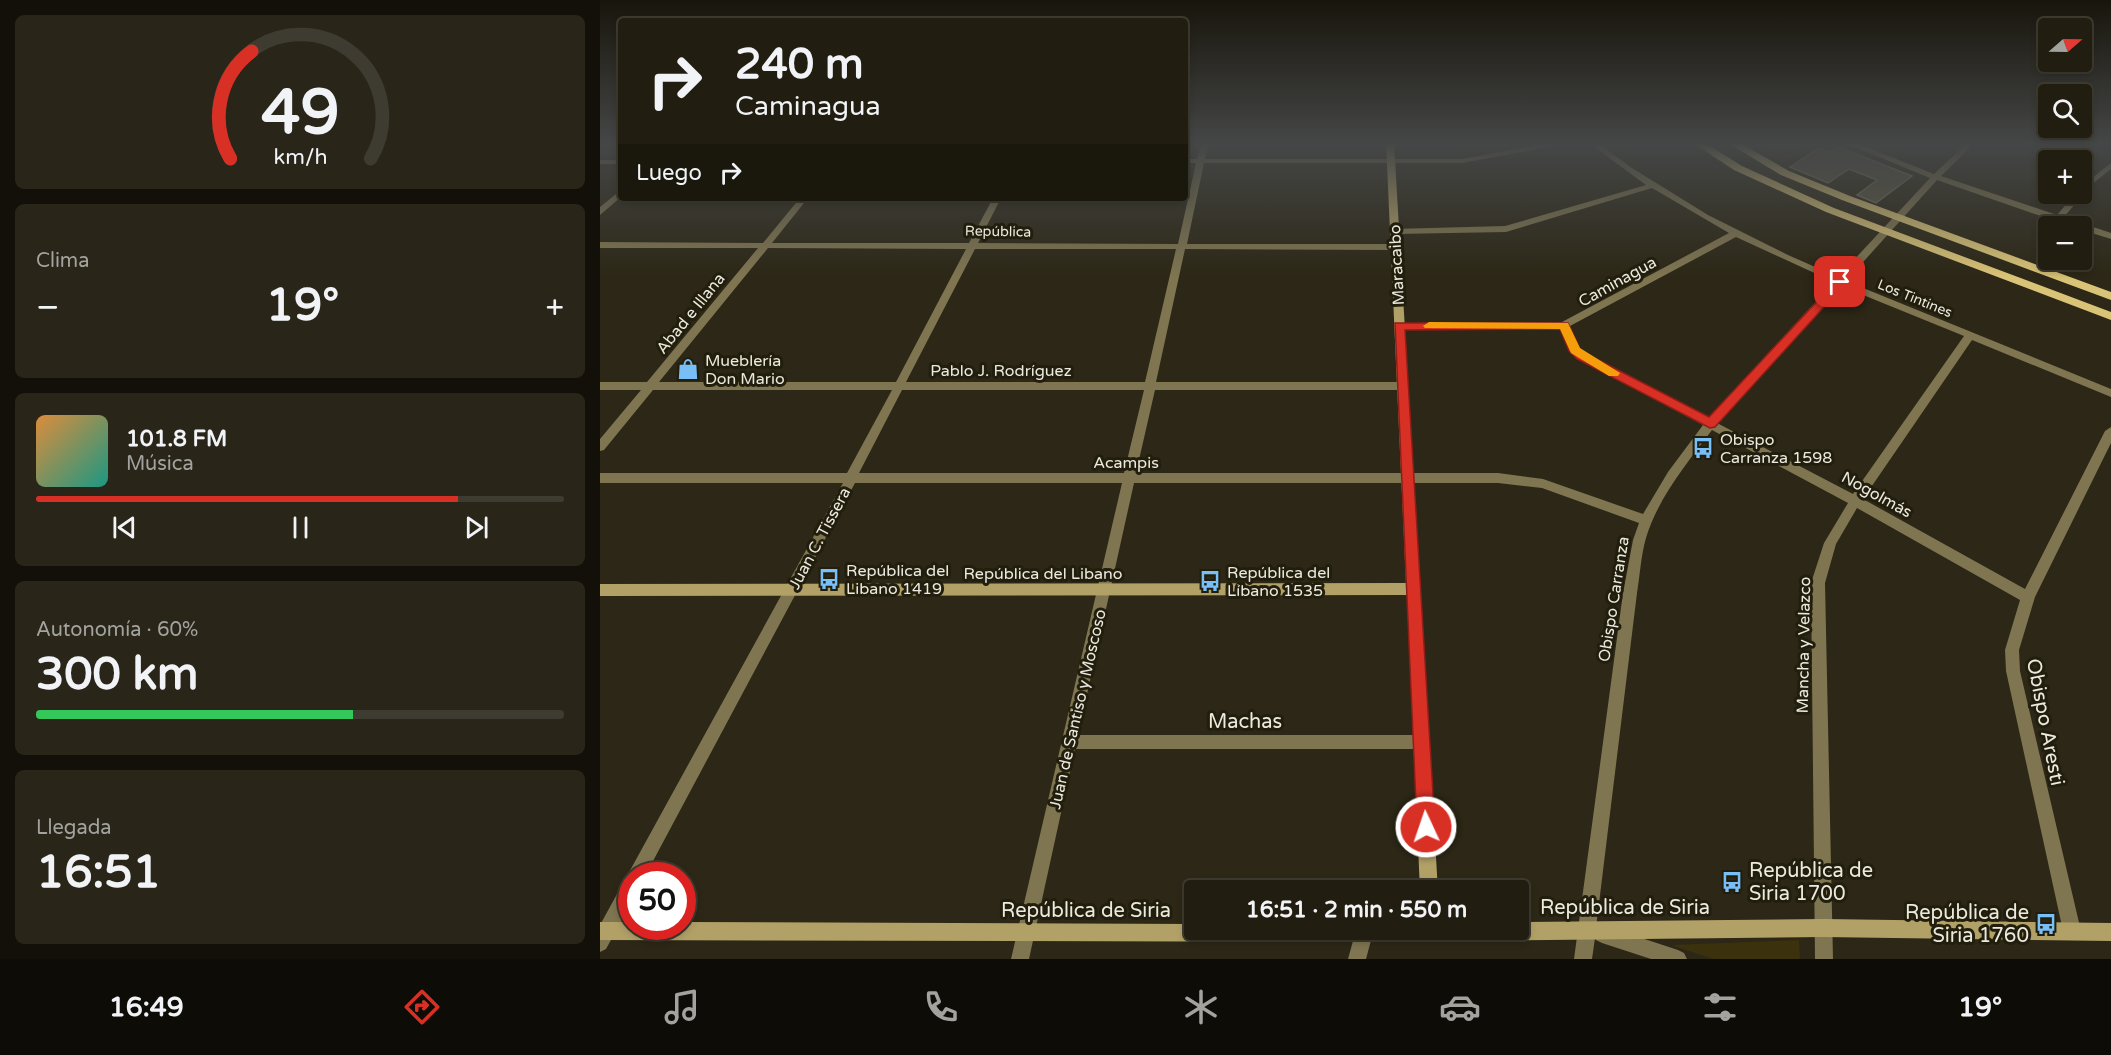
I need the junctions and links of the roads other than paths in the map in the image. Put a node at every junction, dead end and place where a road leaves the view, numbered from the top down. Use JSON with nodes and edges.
{"nodes":[{"id":1,"x":1195,"y":188,"type":"edge"},
{"id":2,"x":1393,"y":188,"type":"edge"},
{"id":3,"x":1645,"y":188,"type":"edge"},
{"id":4,"x":1654,"y":188,"type":"edge"},
{"id":5,"x":1780,"y":188,"type":"edge"},
{"id":6,"x":1821,"y":188,"type":"edge"},
{"id":7,"x":1926,"y":188,"type":"edge"},
{"id":8,"x":1966,"y":188,"type":"edge"},
{"id":9,"x":618,"y":196,"type":"edge"},
{"id":10,"x":802,"y":201,"type":"edge"},
{"id":11,"x":995,"y":201,"type":"edge"},
{"id":12,"x":2071,"y":204,"type":"edge"},
{"id":13,"x":600,"y":212,"type":"edge"},
{"id":14,"x":2049,"y":216,"type":"edge"},
{"id":15,"x":2061,"y":216,"type":"edge"},
{"id":16,"x":1898,"y":219,"type":"junction"},
{"id":17,"x":2092,"y":230,"type":"edge"},
{"id":18,"x":1395,"y":231,"type":"junction"},
{"id":19,"x":1886,"y":232,"type":"junction"},
{"id":20,"x":1734,"y":234,"type":"junction"},
{"id":21,"x":2111,"y":236,"type":"edge"},
{"id":22,"x":973,"y":244,"type":"junction"},
{"id":23,"x":600,"y":245,"type":"edge"},
{"id":24,"x":765,"y":245,"type":"junction"},
{"id":25,"x":1182,"y":247,"type":"junction"},
{"id":26,"x":1395,"y":247,"type":"junction"},
{"id":27,"x":1840,"y":282,"type":"junction"},
{"id":28,"x":2111,"y":296,"type":"edge"},
{"id":29,"x":2111,"y":316,"type":"edge"},
{"id":30,"x":1564,"y":325,"type":"junction"},
{"id":31,"x":1400,"y":326,"type":"junction"},
{"id":32,"x":1970,"y":335,"type":"junction"},
{"id":33,"x":600,"y":386,"type":"edge"},
{"id":34,"x":650,"y":386,"type":"junction"},
{"id":35,"x":899,"y":386,"type":"junction"},
{"id":36,"x":1150,"y":386,"type":"junction"},
{"id":37,"x":1403,"y":386,"type":"junction"},
{"id":38,"x":2111,"y":393,"type":"edge"},
{"id":39,"x":1710,"y":424,"type":"junction"},
{"id":40,"x":2111,"y":431,"type":"edge"},
{"id":41,"x":600,"y":447,"type":"edge"},
{"id":42,"x":600,"y":478,"type":"edge"},
{"id":43,"x":851,"y":478,"type":"junction"},
{"id":44,"x":1129,"y":479,"type":"junction"},
{"id":45,"x":1408,"y":479,"type":"junction"},
{"id":46,"x":1855,"y":501,"type":"junction"},
{"id":47,"x":1646,"y":520,"type":"junction"},
{"id":48,"x":791,"y":588,"type":"junction"},
{"id":49,"x":1413,"y":589,"type":"junction"},
{"id":50,"x":600,"y":590,"type":"edge"},
{"id":51,"x":1104,"y":590,"type":"junction"},
{"id":52,"x":2028,"y":597,"type":"junction"},
{"id":53,"x":1069,"y":741,"type":"junction"},
{"id":54,"x":1422,"y":742,"type":"junction"},
{"id":55,"x":644,"y":862,"type":"edge"},
{"id":56,"x":1428,"y":880,"type":"edge"},
{"id":57,"x":618,"y":908,"type":"edge"},
{"id":58,"x":1824,"y":928,"type":"junction"},
{"id":59,"x":1587,"y":929,"type":"junction"},
{"id":60,"x":1529,"y":930,"type":"edge"},
{"id":61,"x":2072,"y":931,"type":"junction"},
{"id":62,"x":2111,"y":932,"type":"edge"},
{"id":63,"x":1026,"y":933,"type":"junction"},
{"id":64,"x":1184,"y":933,"type":"edge"},
{"id":65,"x":602,"y":935,"type":"edge"},
{"id":66,"x":1362,"y":940,"type":"edge"},
{"id":67,"x":1020,"y":959,"type":"edge"},
{"id":68,"x":1357,"y":959,"type":"edge"},
{"id":69,"x":1583,"y":959,"type":"edge"},
{"id":70,"x":1678,"y":959,"type":"edge"},
{"id":71,"x":1824,"y":959,"type":"edge"}],
"edges":[{"from":1,"to":25,"type":"street","name":"Juan de Santiso y Moscoso"},
{"from":2,"to":18,"type":"main road","name":"Maracaibo"},
{"from":3,"to":18,"type":"street"},
{"from":4,"to":20,"type":"street","name":"Los Tintines"},
{"from":5,"to":19,"type":"main road"},
{"from":6,"to":16,"type":"main road"},
{"from":7,"to":16,"type":"street","name":"Obispo Carranza"},
{"from":8,"to":14,"type":"street"},
{"from":9,"to":13,"type":"street"},
{"from":10,"to":24,"type":"street","name":"Abad e Illana"},
{"from":11,"to":22,"type":"street","name":"Juan C. Tissera"},
{"from":12,"to":15,"type":"street"},
{"from":16,"to":19,"type":"street","name":"Obispo Carranza"},
{"from":16,"to":28,"type":"main road"},
{"from":17,"to":21,"type":"street"},
{"from":18,"to":26,"type":"main road","name":"Maracaibo"},
{"from":19,"to":27,"type":"street","name":"Obispo Carranza"},
{"from":19,"to":29,"type":"main road"},
{"from":20,"to":27,"type":"street","name":"Los Tintines"},
{"from":20,"to":30,"type":"street","name":"Caminagua"},
{"from":22,"to":24,"type":"street","name":"República"},
{"from":22,"to":25,"type":"street","name":"República"},
{"from":22,"to":35,"type":"street","name":"Juan C. Tissera"},
{"from":23,"to":24,"type":"street","name":"República"},
{"from":24,"to":34,"type":"street","name":"Abad e Illana"},
{"from":25,"to":26,"type":"street","name":"República"},
{"from":25,"to":36,"type":"street","name":"Juan de Santiso y Moscoso"},
{"from":26,"to":31,"type":"main road","name":"Maracaibo"},
{"from":27,"to":32,"type":"street","name":"Los Tintines"},
{"from":27,"to":39,"type":"street","name":"Obispo Carranza"},
{"from":30,"to":31,"type":"street","name":"Caminagua"},
{"from":30,"to":39,"type":"street","name":"Nogolmás"},
{"from":31,"to":37,"type":"main road","name":"Maracaibo"},
{"from":32,"to":38,"type":"street","name":"Los Tintines"},
{"from":32,"to":46,"type":"street","name":"Mancha y Velazco"},
{"from":33,"to":34,"type":"street","name":"Pablo J. Rodríguez"},
{"from":34,"to":35,"type":"street","name":"Pablo J. Rodríguez"},
{"from":34,"to":41,"type":"street","name":"Abad e Illana"},
{"from":35,"to":36,"type":"street","name":"Pablo J. Rodríguez"},
{"from":35,"to":43,"type":"street","name":"Juan C. Tissera"},
{"from":36,"to":37,"type":"street","name":"Pablo J. Rodríguez"},
{"from":36,"to":44,"type":"street","name":"Juan de Santiso y Moscoso"},
{"from":37,"to":45,"type":"main road","name":"Maracaibo"},
{"from":39,"to":46,"type":"street","name":"Nogolmás"},
{"from":39,"to":47,"type":"street","name":"Obispo Carranza"},
{"from":40,"to":52,"type":"street","name":"Obispo Aresti"},
{"from":42,"to":43,"type":"street","name":"Acampis"},
{"from":43,"to":44,"type":"street","name":"Acampis"},
{"from":43,"to":48,"type":"street","name":"Juan C. Tissera"},
{"from":44,"to":45,"type":"street","name":"Acampis"},
{"from":44,"to":51,"type":"street","name":"Juan de Santiso y Moscoso"},
{"from":45,"to":47,"type":"street","name":"Acampis"},
{"from":45,"to":49,"type":"main road","name":"Maracaibo"},
{"from":46,"to":52,"type":"street","name":"Nogolmás"},
{"from":46,"to":58,"type":"street","name":"Mancha y Velazco"},
{"from":47,"to":59,"type":"street","name":"Obispo Carranza"},
{"from":48,"to":50,"type":"main road","name":"República del Libano"},
{"from":48,"to":51,"type":"main road","name":"República del Libano"},
{"from":48,"to":55,"type":"street","name":"Juan C. Tissera"},
{"from":49,"to":51,"type":"main road","name":"República del Libano"},
{"from":49,"to":54,"type":"main road","name":"Maracaibo"},
{"from":51,"to":53,"type":"street","name":"Juan de Santiso y Moscoso"},
{"from":52,"to":61,"type":"street","name":"Obispo Aresti"},
{"from":53,"to":54,"type":"street","name":"Machas"},
{"from":53,"to":63,"type":"street","name":"Juan de Santiso y Moscoso"},
{"from":54,"to":56,"type":"main road","name":"Maracaibo"},
{"from":57,"to":65,"type":"street"},
{"from":58,"to":59,"type":"main road","name":"República de Siria"},
{"from":58,"to":61,"type":"main road","name":"República de Siria"},
{"from":58,"to":71,"type":"street","name":"Mancha y Velazco"},
{"from":59,"to":60,"type":"main road","name":"República de Siria"},
{"from":59,"to":69,"type":"street","name":"Obispo Carranza"},
{"from":59,"to":70,"type":"street"},
{"from":61,"to":62,"type":"main road","name":"República de Siria"},
{"from":63,"to":64,"type":"main road","name":"República de Siria"},
{"from":63,"to":65,"type":"main road","name":"República de Siria"},
{"from":63,"to":67,"type":"street","name":"Juan de Santiso y Moscoso"},
{"from":66,"to":68,"type":"street"}]}
